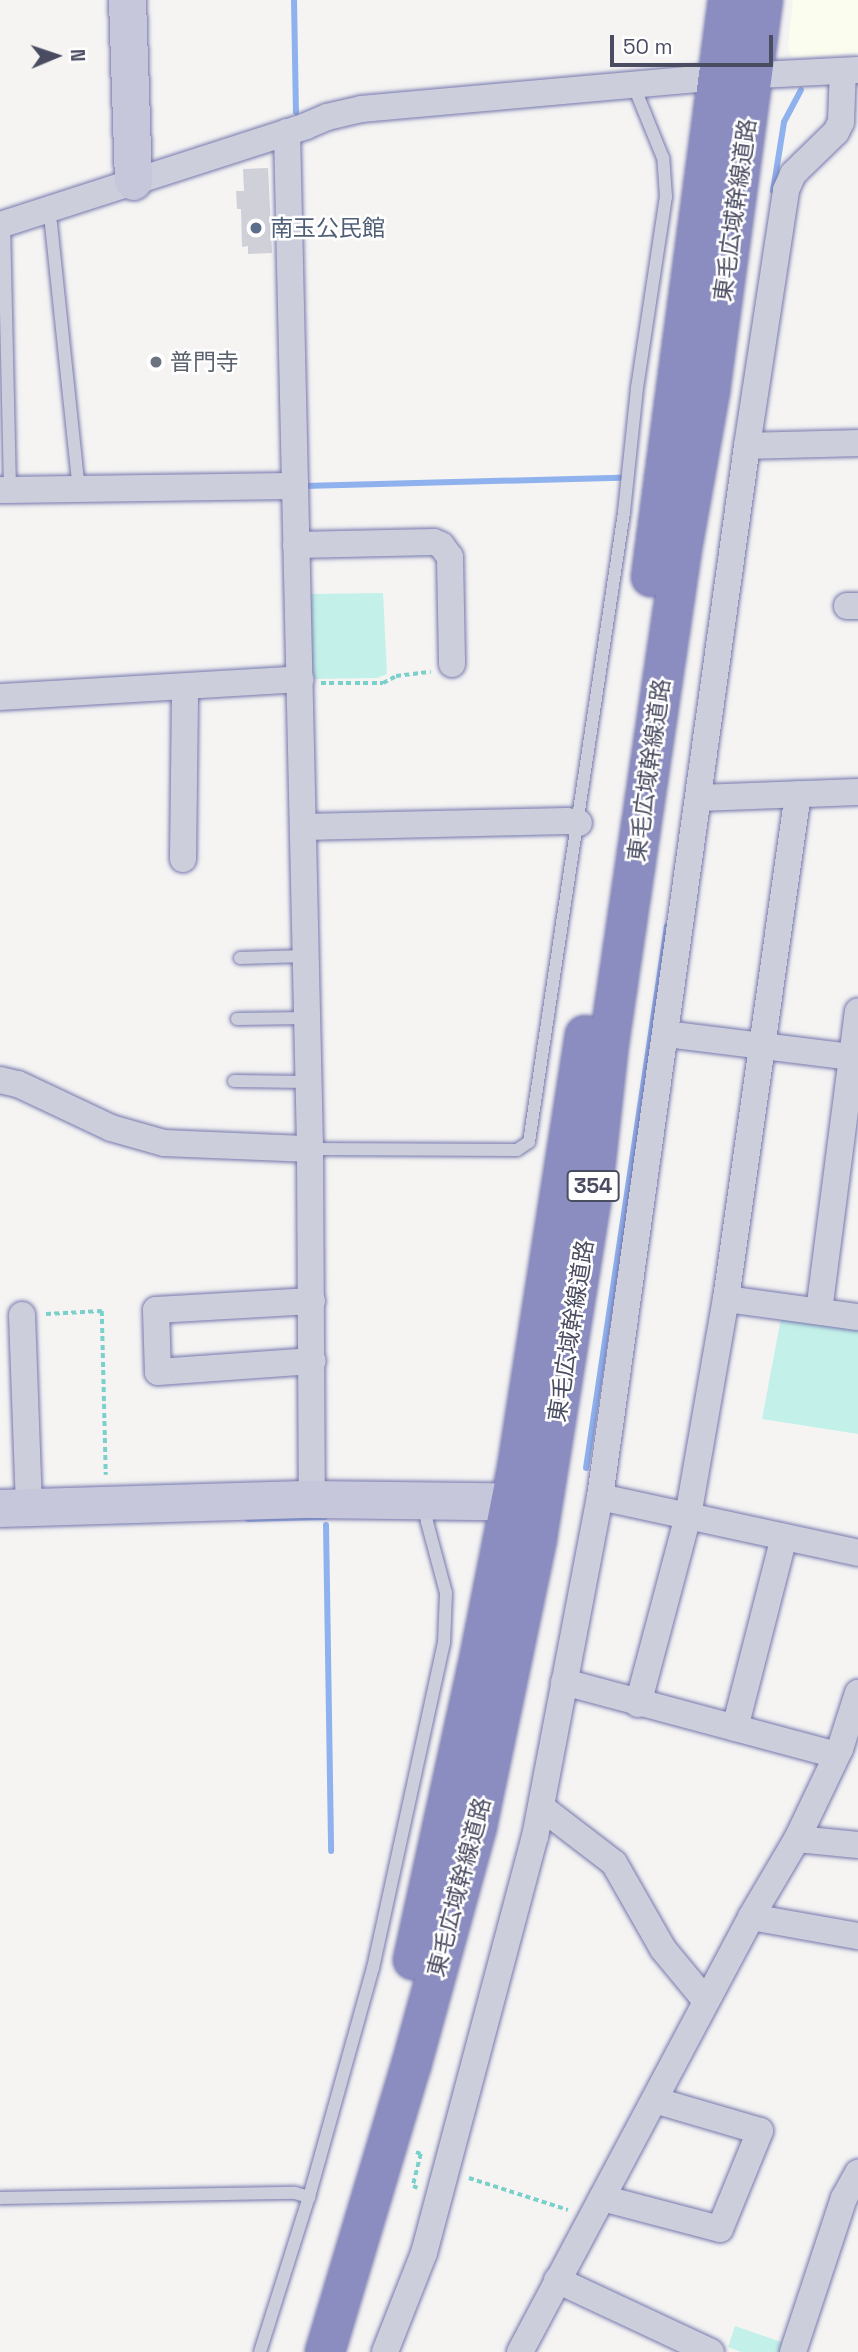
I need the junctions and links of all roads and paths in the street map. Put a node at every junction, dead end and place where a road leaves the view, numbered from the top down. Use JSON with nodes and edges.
{"nodes":[{"id":1,"x":127,"y":0,"type":"edge"},
{"id":2,"x":729,"y":0,"type":"edge"},
{"id":3,"x":763,"y":0,"type":"edge"},
{"id":4,"x":850,"y":71,"type":"edge"},
{"id":5,"x":737,"y":76,"type":"junction"},
{"id":6,"x":633,"y":84,"type":"junction"},
{"id":7,"x":287,"y":132,"type":"junction"},
{"id":8,"x":132,"y":181,"type":"junction"},
{"id":9,"x":47,"y":210,"type":"junction"},
{"id":10,"x":2,"y":224,"type":"edge"},
{"id":11,"x":858,"y":443,"type":"edge"},
{"id":12,"x":747,"y":446,"type":"junction"},
{"id":13,"x":295,"y":486,"type":"junction"},
{"id":14,"x":5,"y":490,"type":"edge"},
{"id":15,"x":79,"y":490,"type":"junction"},
{"id":16,"x":296,"y":545,"type":"junction"},
{"id":17,"x":452,"y":664,"type":"joint"},
{"id":18,"x":300,"y":679,"type":"junction"},
{"id":19,"x":185,"y":687,"type":"junction"},
{"id":20,"x":0,"y":697,"type":"edge"},
{"id":21,"x":858,"y":792,"type":"edge"},
{"id":22,"x":798,"y":794,"type":"junction"},
{"id":23,"x":699,"y":798,"type":"junction"},
{"id":24,"x":579,"y":823,"type":"junction"},
{"id":25,"x":303,"y":827,"type":"junction"},
{"id":26,"x":183,"y":859,"type":"dead end"},
{"id":27,"x":305,"y":956,"type":"junction"},
{"id":28,"x":240,"y":958,"type":"dead end"},
{"id":29,"x":858,"y":1012,"type":"edge"},
{"id":30,"x":237,"y":1018,"type":"dead end"},
{"id":31,"x":306,"y":1018,"type":"junction"},
{"id":32,"x":666,"y":1034,"type":"junction"},
{"id":33,"x":761,"y":1048,"type":"junction"},
{"id":34,"x":855,"y":1057,"type":"edge"},
{"id":35,"x":0,"y":1080,"type":"edge"},
{"id":36,"x":234,"y":1081,"type":"dead end"},
{"id":37,"x":307,"y":1082,"type":"junction"},
{"id":38,"x":310,"y":1149,"type":"junction"},
{"id":39,"x":726,"y":1299,"type":"junction"},
{"id":40,"x":312,"y":1301,"type":"junction"},
{"id":41,"x":819,"y":1311,"type":"junction"},
{"id":42,"x":22,"y":1315,"type":"joint"},
{"id":43,"x":858,"y":1317,"type":"edge"},
{"id":44,"x":313,"y":1361,"type":"junction"},
{"id":45,"x":600,"y":1497,"type":"junction"},
{"id":46,"x":312,"y":1499,"type":"junction"},
{"id":47,"x":425,"y":1501,"type":"junction"},
{"id":48,"x":526,"y":1502,"type":"junction"},
{"id":49,"x":107,"y":1505,"type":"junction"},
{"id":50,"x":14,"y":1508,"type":"edge"},
{"id":51,"x":688,"y":1516,"type":"junction"},
{"id":52,"x":784,"y":1537,"type":"junction"},
{"id":53,"x":858,"y":1553,"type":"edge"},
{"id":54,"x":564,"y":1682,"type":"junction"},
{"id":55,"x":858,"y":1694,"type":"edge"},
{"id":56,"x":638,"y":1704,"type":"junction"},
{"id":57,"x":735,"y":1728,"type":"junction"},
{"id":58,"x":845,"y":1752,"type":"edge"},
{"id":59,"x":541,"y":1807,"type":"junction"},
{"id":60,"x":797,"y":1839,"type":"junction"},
{"id":61,"x":858,"y":1845,"type":"edge"},
{"id":62,"x":751,"y":1917,"type":"junction"},
{"id":63,"x":858,"y":1936,"type":"edge"},
{"id":64,"x":706,"y":2001,"type":"junction"},
{"id":65,"x":654,"y":2100,"type":"junction"},
{"id":66,"x":411,"y":2151,"type":"dead end"},
{"id":67,"x":447,"y":2171,"type":"junction"},
{"id":68,"x":858,"y":2174,"type":"edge"},
{"id":69,"x":423,"y":2189,"type":"dead end"},
{"id":70,"x":309,"y":2197,"type":"junction"},
{"id":71,"x":0,"y":2198,"type":"edge"},
{"id":72,"x":596,"y":2209,"type":"junction"},
{"id":73,"x":557,"y":2280,"type":"junction"},
{"id":74,"x":260,"y":2352,"type":"edge"},
{"id":75,"x":300,"y":2352,"type":"edge"},
{"id":76,"x":325,"y":2352,"type":"edge"},
{"id":77,"x":385,"y":2352,"type":"edge"},
{"id":78,"x":520,"y":2352,"type":"edge"},
{"id":79,"x":711,"y":2352,"type":"edge"},
{"id":80,"x":793,"y":2352,"type":"edge"}],
"edges":[{"from":1,"to":8,"type":"street"},
{"from":2,"to":5,"type":"highway","name":"東毛広域幹線道路","number":"354"},
{"from":3,"to":5,"type":"highway","name":"東毛広域幹線道路","number":"354"},
{"from":4,"to":5,"type":"street"},
{"from":4,"to":12,"type":"street"},
{"from":5,"to":6,"type":"street"},
{"from":5,"to":48,"type":"highway","name":"東毛広域幹線道路","number":"354"},
{"from":6,"to":7,"type":"street"},
{"from":6,"to":24,"type":"lane"},
{"from":7,"to":8,"type":"street"},
{"from":7,"to":13,"type":"street"},
{"from":8,"to":9,"type":"street"},
{"from":9,"to":10,"type":"street"},
{"from":9,"to":15,"type":"lane"},
{"from":10,"to":14,"type":"lane"},
{"from":11,"to":12,"type":"street"},
{"from":12,"to":23,"type":"street"},
{"from":13,"to":15,"type":"street"},
{"from":13,"to":16,"type":"street"},
{"from":14,"to":15,"type":"street"},
{"from":16,"to":17,"type":"street"},
{"from":16,"to":18,"type":"street"},
{"from":17,"to":18,"type":"path"},
{"from":18,"to":19,"type":"street"},
{"from":18,"to":25,"type":"street"},
{"from":19,"to":20,"type":"street"},
{"from":19,"to":26,"type":"street"},
{"from":21,"to":22,"type":"street"},
{"from":22,"to":23,"type":"street"},
{"from":22,"to":33,"type":"street"},
{"from":23,"to":32,"type":"street"},
{"from":24,"to":25,"type":"street"},
{"from":24,"to":38,"type":"lane"},
{"from":25,"to":27,"type":"street"},
{"from":27,"to":28,"type":"lane"},
{"from":27,"to":31,"type":"street"},
{"from":29,"to":34,"type":"street"},
{"from":30,"to":31,"type":"lane"},
{"from":31,"to":37,"type":"street"},
{"from":32,"to":33,"type":"street"},
{"from":32,"to":45,"type":"street"},
{"from":33,"to":34,"type":"street"},
{"from":33,"to":39,"type":"street"},
{"from":34,"to":41,"type":"street"},
{"from":35,"to":38,"type":"street"},
{"from":36,"to":37,"type":"lane"},
{"from":37,"to":38,"type":"street"},
{"from":38,"to":40,"type":"street"},
{"from":39,"to":41,"type":"street"},
{"from":39,"to":51,"type":"street"},
{"from":40,"to":44,"type":"street"},
{"from":40,"to":44,"type":"street"},
{"from":41,"to":43,"type":"street"},
{"from":42,"to":49,"type":"path"},
{"from":42,"to":50,"type":"street"},
{"from":44,"to":46,"type":"street"},
{"from":45,"to":51,"type":"street"},
{"from":45,"to":54,"type":"street"},
{"from":46,"to":47,"type":"street"},
{"from":46,"to":49,"type":"street"},
{"from":47,"to":48,"type":"street"},
{"from":47,"to":70,"type":"lane"},
{"from":48,"to":75,"type":"highway","name":"東毛広域幹線道路","number":"354"},
{"from":48,"to":76,"type":"highway","name":"東毛広域幹線道路","number":"354"},
{"from":49,"to":50,"type":"street"},
{"from":51,"to":52,"type":"street"},
{"from":51,"to":56,"type":"street"},
{"from":52,"to":53,"type":"street"},
{"from":52,"to":57,"type":"street"},
{"from":54,"to":56,"type":"street"},
{"from":54,"to":59,"type":"street"},
{"from":55,"to":58,"type":"street"},
{"from":56,"to":57,"type":"street"},
{"from":57,"to":58,"type":"street"},
{"from":58,"to":60,"type":"street"},
{"from":59,"to":64,"type":"street"},
{"from":59,"to":67,"type":"street"},
{"from":60,"to":61,"type":"street"},
{"from":60,"to":62,"type":"street"},
{"from":62,"to":63,"type":"street"},
{"from":62,"to":64,"type":"street"},
{"from":64,"to":65,"type":"street"},
{"from":65,"to":72,"type":"street"},
{"from":65,"to":72,"type":"street"},
{"from":66,"to":69,"type":"path"},
{"from":67,"to":72,"type":"path"},
{"from":67,"to":77,"type":"street"},
{"from":68,"to":80,"type":"street"},
{"from":70,"to":71,"type":"lane"},
{"from":70,"to":74,"type":"lane"},
{"from":72,"to":73,"type":"street"},
{"from":73,"to":78,"type":"street"},
{"from":73,"to":79,"type":"street"}]}
